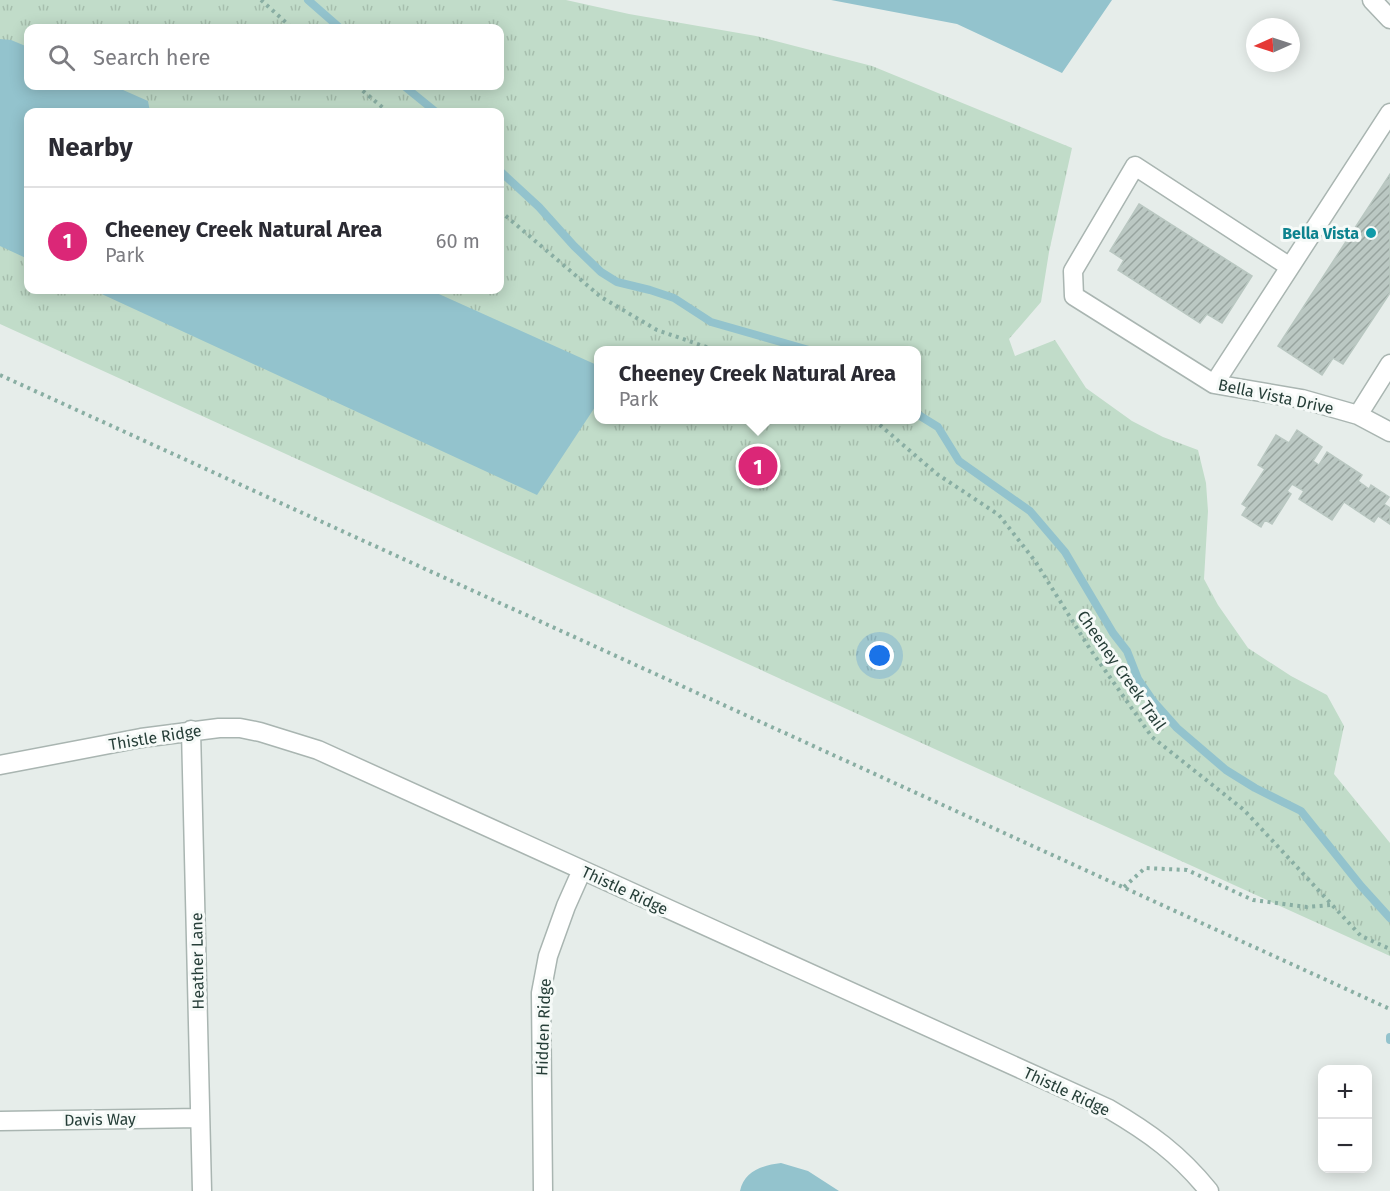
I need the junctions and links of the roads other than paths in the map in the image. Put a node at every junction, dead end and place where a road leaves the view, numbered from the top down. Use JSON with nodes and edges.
{"nodes":[{"id":1,"x":1372,"y":0,"type":"edge"},
{"id":2,"x":1390,"y":19,"type":"edge"},
{"id":3,"x":1390,"y":113,"type":"edge"},
{"id":4,"x":1290,"y":267,"type":"junction"},
{"id":5,"x":1390,"y":364,"type":"edge"},
{"id":6,"x":1214,"y":384,"type":"junction"},
{"id":7,"x":1358,"y":415,"type":"junction"},
{"id":8,"x":1390,"y":432,"type":"edge"},
{"id":9,"x":191,"y":730,"type":"junction"},
{"id":10,"x":0,"y":765,"type":"edge"},
{"id":11,"x":582,"y":870,"type":"junction"},
{"id":12,"x":200,"y":1118,"type":"junction"},
{"id":13,"x":0,"y":1121,"type":"edge"},
{"id":14,"x":202,"y":1191,"type":"edge"},
{"id":15,"x":543,"y":1191,"type":"edge"},
{"id":16,"x":1209,"y":1191,"type":"edge"}],
"edges":[{"from":1,"to":2,"type":"street"},
{"from":3,"to":4,"type":"street"},
{"from":4,"to":6,"type":"street"},
{"from":4,"to":6,"type":"street","name":"Bella Vista Drive"},
{"from":5,"to":7,"type":"street"},
{"from":6,"to":7,"type":"street","name":"Bella Vista Drive"},
{"from":7,"to":8,"type":"street","name":"Bella Vista Drive"},
{"from":9,"to":10,"type":"street","name":"Thistle Ridge"},
{"from":9,"to":11,"type":"street","name":"Thistle Ridge"},
{"from":9,"to":12,"type":"street","name":"Heather Lane"},
{"from":11,"to":15,"type":"street","name":"Hidden Ridge"},
{"from":11,"to":16,"type":"street","name":"Thistle Ridge"},
{"from":12,"to":13,"type":"street","name":"Davis Way"},
{"from":12,"to":14,"type":"street","name":"Heather Lane"}]}
